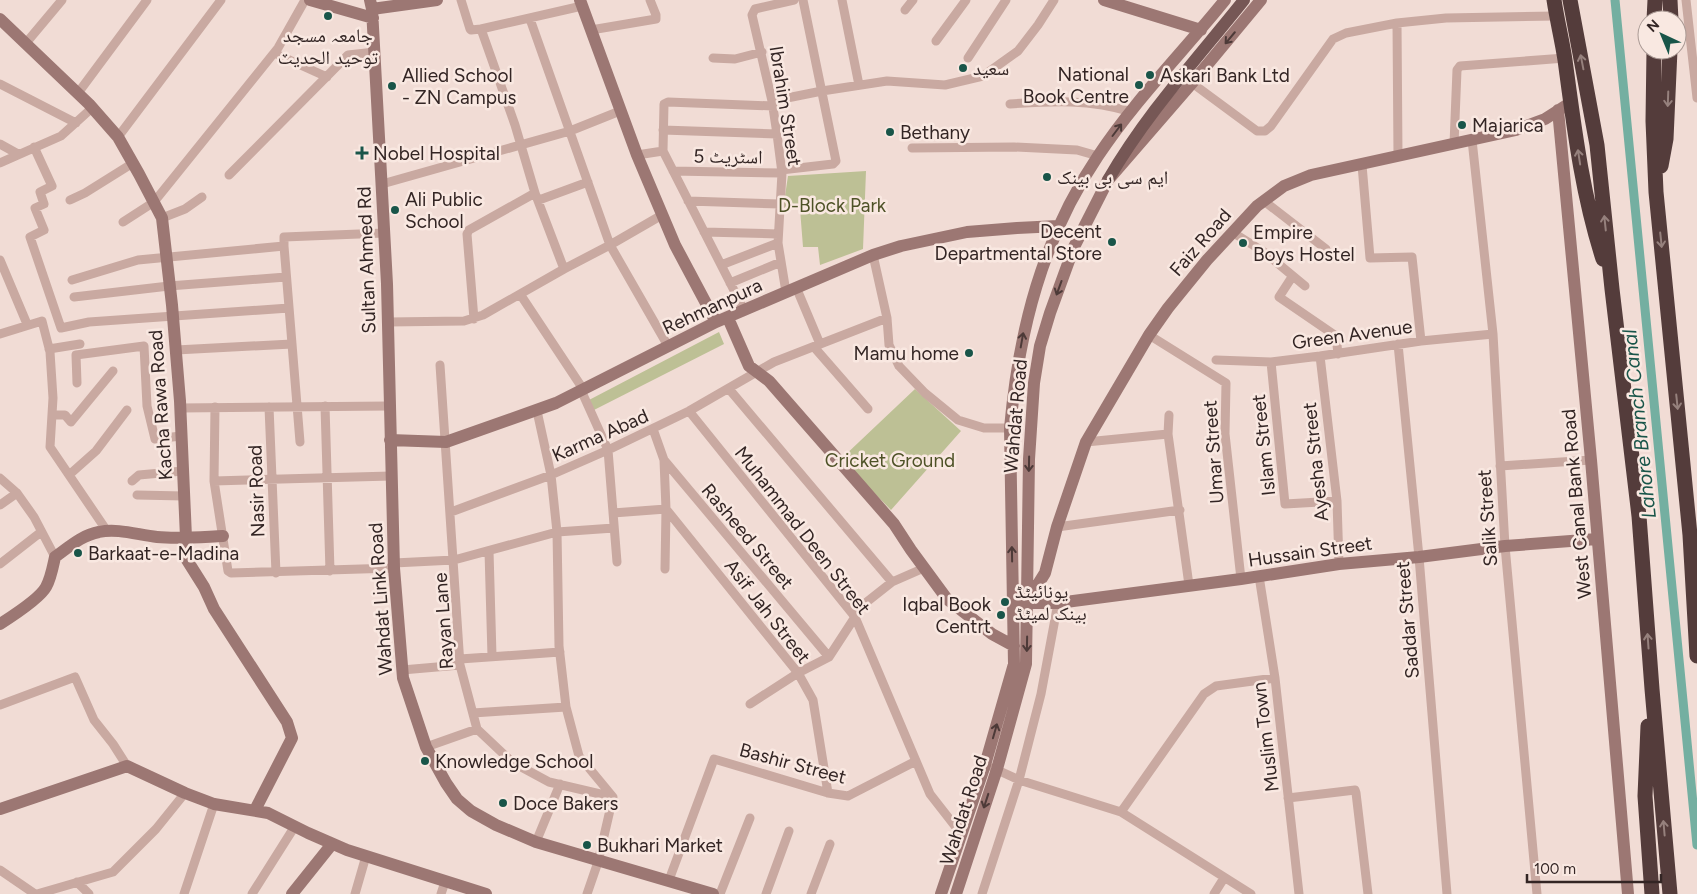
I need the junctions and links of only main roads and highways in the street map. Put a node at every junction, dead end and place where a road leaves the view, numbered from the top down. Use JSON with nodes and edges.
{"nodes":[{"id":1,"x":1244,"y":0,"type":"edge"},
{"id":2,"x":1554,"y":0,"type":"edge"},
{"id":3,"x":1570,"y":0,"type":"edge"},
{"id":4,"x":1654,"y":60,"type":"edge"},
{"id":5,"x":1670,"y":60,"type":"edge"},
{"id":6,"x":1108,"y":180,"type":"road end"},
{"id":7,"x":1656,"y":192,"type":"junction"},
{"id":8,"x":1612,"y":289,"type":"junction"},
{"id":9,"x":1697,"y":656,"type":"edge"},
{"id":10,"x":1652,"y":689,"type":"junction"},
{"id":11,"x":1652,"y":894,"type":"edge"},
{"id":12,"x":1670,"y":894,"type":"edge"}],
"edges":[{"from":1,"to":6,"type":"main road"},
{"from":8,"to":2,"type":"highway","one_way":true},
{"from":8,"to":3,"type":"highway","one_way":true},
{"from":4,"to":7,"type":"highway"},
{"from":5,"to":7,"type":"highway","one_way":true},
{"from":7,"to":9,"type":"highway","one_way":true},
{"from":10,"to":8,"type":"highway","one_way":true},
{"from":10,"to":11,"type":"highway"},
{"from":12,"to":10,"type":"highway","one_way":true}]}
